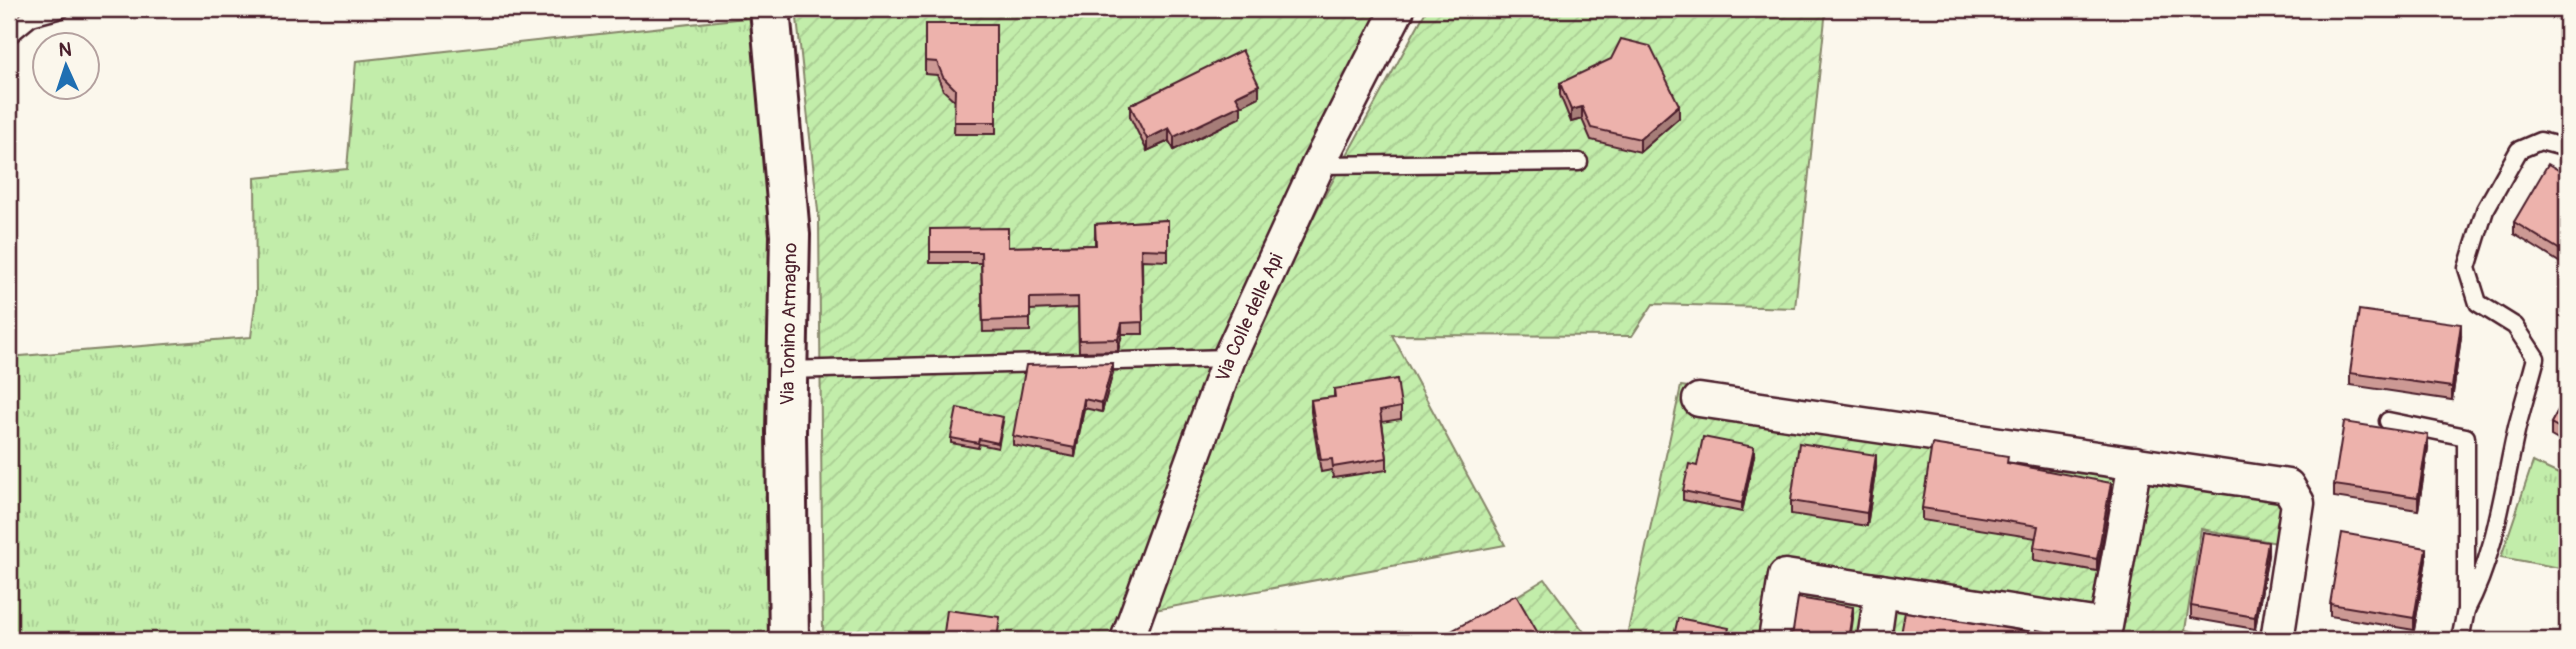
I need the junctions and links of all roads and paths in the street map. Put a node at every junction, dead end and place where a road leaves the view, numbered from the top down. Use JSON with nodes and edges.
{"nodes":[{"id":1,"x":61,"y":9,"type":"edge"},
{"id":2,"x":770,"y":9,"type":"edge"},
{"id":3,"x":1398,"y":9,"type":"edge"},
{"id":4,"x":9,"y":35,"type":"edge"},
{"id":5,"x":2567,"y":148,"type":"edge"},
{"id":6,"x":1579,"y":162,"type":"dead end"},
{"id":7,"x":1318,"y":165,"type":"junction"},
{"id":8,"x":1229,"y":358,"type":"junction"},
{"id":9,"x":787,"y":370,"type":"junction"},
{"id":10,"x":1699,"y":400,"type":"dead end"},
{"id":11,"x":2388,"y":421,"type":"dead end"},
{"id":12,"x":2135,"y":463,"type":"junction"},
{"id":13,"x":1881,"y":592,"type":"junction"},
{"id":14,"x":2466,"y":610,"type":"junction"},
{"id":15,"x":789,"y":640,"type":"edge"},
{"id":16,"x":1127,"y":640,"type":"edge"},
{"id":17,"x":1775,"y":640,"type":"edge"},
{"id":18,"x":1874,"y":640,"type":"edge"},
{"id":19,"x":2277,"y":640,"type":"edge"},
{"id":20,"x":2459,"y":640,"type":"edge"}],
"edges":[{"from":1,"to":4,"type":"lane"},
{"from":2,"to":9,"type":"street","name":"Via Tonino Armagno"},
{"from":3,"to":7,"type":"street","name":"Via Colle delle Api"},
{"from":5,"to":14,"type":"lane"},
{"from":6,"to":7,"type":"lane"},
{"from":7,"to":8,"type":"street","name":"Via Colle delle Api"},
{"from":8,"to":9,"type":"lane"},
{"from":8,"to":16,"type":"street","name":"Via Colle delle Api"},
{"from":9,"to":15,"type":"street","name":"Via Tonino Armagno"},
{"from":10,"to":12,"type":"street"},
{"from":11,"to":14,"type":"lane"},
{"from":12,"to":13,"type":"street"},
{"from":12,"to":19,"type":"street"},
{"from":13,"to":17,"type":"street"},
{"from":13,"to":18,"type":"street"},
{"from":14,"to":20,"type":"lane"}]}
